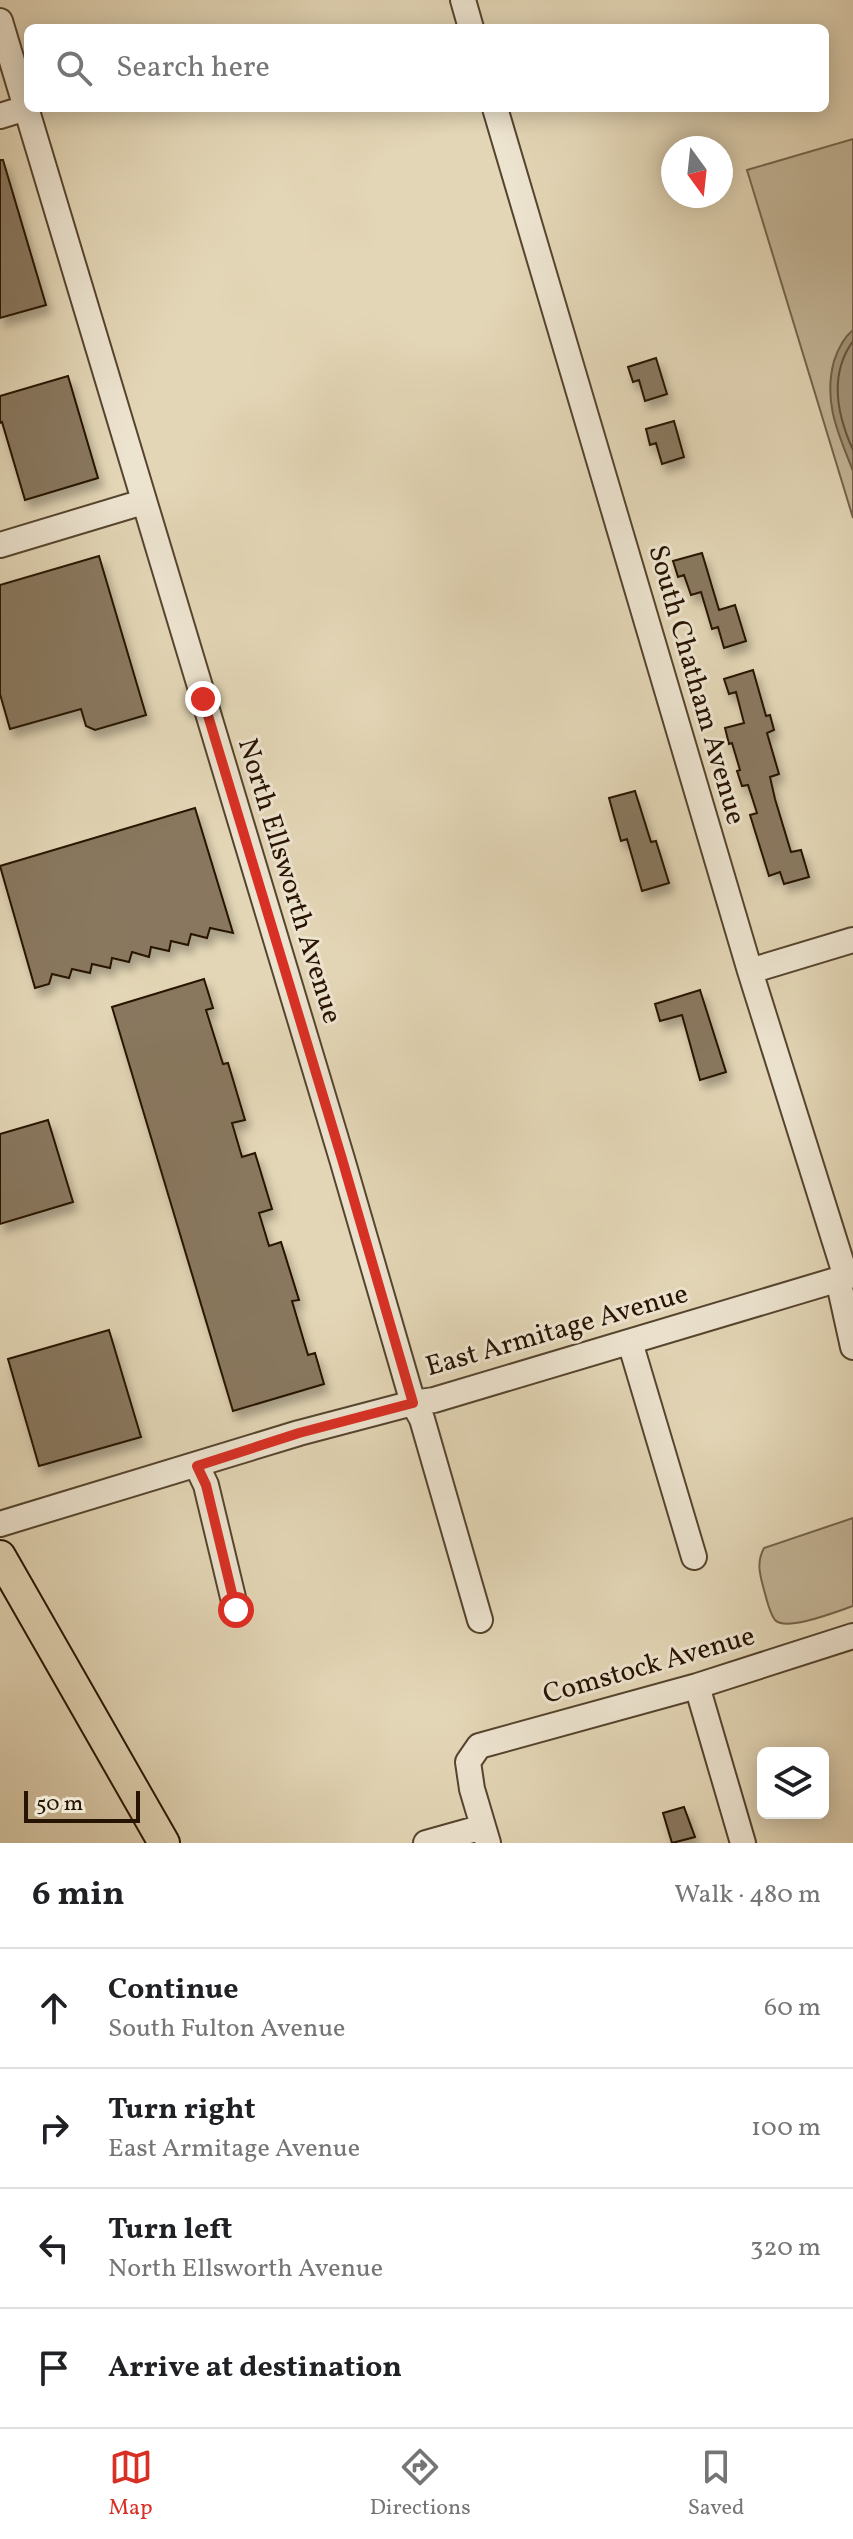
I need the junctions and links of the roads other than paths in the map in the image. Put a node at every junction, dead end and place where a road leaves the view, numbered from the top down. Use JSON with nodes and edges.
{"nodes":[{"id":1,"x":463,"y":0,"type":"edge"},
{"id":2,"x":0,"y":21,"type":"edge"},
{"id":3,"x":470,"y":24,"type":"edge"},
{"id":4,"x":24,"y":101,"type":"edge"},
{"id":5,"x":24,"y":109,"type":"edge"},
{"id":6,"x":27,"y":112,"type":"edge"},
{"id":7,"x":496,"y":112,"type":"edge"},
{"id":8,"x":0,"y":116,"type":"edge"},
{"id":9,"x":143,"y":502,"type":"junction"},
{"id":10,"x":0,"y":545,"type":"edge"},
{"id":11,"x":853,"y":940,"type":"edge"},
{"id":12,"x":750,"y":971,"type":"junction"},
{"id":13,"x":846,"y":1277,"type":"edge"},
{"id":14,"x":630,"y":1342,"type":"junction"},
{"id":15,"x":853,"y":1347,"type":"edge"},
{"id":16,"x":413,"y":1403,"type":"junction"},
{"id":17,"x":197,"y":1466,"type":"junction"},
{"id":18,"x":0,"y":1524,"type":"edge"},
{"id":19,"x":0,"y":1556,"type":"edge"},
{"id":20,"x":694,"y":1557,"type":"dead end"},
{"id":21,"x":236,"y":1610,"type":"dead end"},
{"id":22,"x":480,"y":1620,"type":"dead end"},
{"id":23,"x":853,"y":1636,"type":"edge"},
{"id":24,"x":697,"y":1686,"type":"junction"},
{"id":25,"x":485,"y":1835,"type":"edge"},
{"id":26,"x":164,"y":1843,"type":"edge"},
{"id":27,"x":426,"y":1843,"type":"edge"},
{"id":28,"x":743,"y":1843,"type":"edge"}],
"edges":[{"from":1,"to":3,"type":"street"},
{"from":2,"to":4,"type":"street","name":"North Ellsworth Avenue"},
{"from":5,"to":8,"type":"street"},
{"from":6,"to":9,"type":"street","name":"North Ellsworth Avenue"},
{"from":7,"to":12,"type":"street","name":"South Chatham Avenue"},
{"from":9,"to":10,"type":"street"},
{"from":9,"to":16,"type":"street","name":"North Ellsworth Avenue"},
{"from":11,"to":12,"type":"street"},
{"from":12,"to":13,"type":"street","name":"South Chatham Avenue"},
{"from":13,"to":14,"type":"street","name":"East Armitage Avenue"},
{"from":13,"to":15,"type":"street","name":"South Chatham Avenue"},
{"from":14,"to":16,"type":"street","name":"East Armitage Avenue"},
{"from":14,"to":20,"type":"street"},
{"from":16,"to":17,"type":"street","name":"East Armitage Avenue"},
{"from":16,"to":22,"type":"street","name":"North Ellsworth Avenue"},
{"from":17,"to":18,"type":"street","name":"East Armitage Avenue"},
{"from":17,"to":21,"type":"street"},
{"from":19,"to":26,"type":"main road"},
{"from":23,"to":24,"type":"street","name":"Comstock Avenue"},
{"from":24,"to":25,"type":"street","name":"Comstock Avenue"},
{"from":24,"to":28,"type":"street"},
{"from":25,"to":27,"type":"street"}]}
